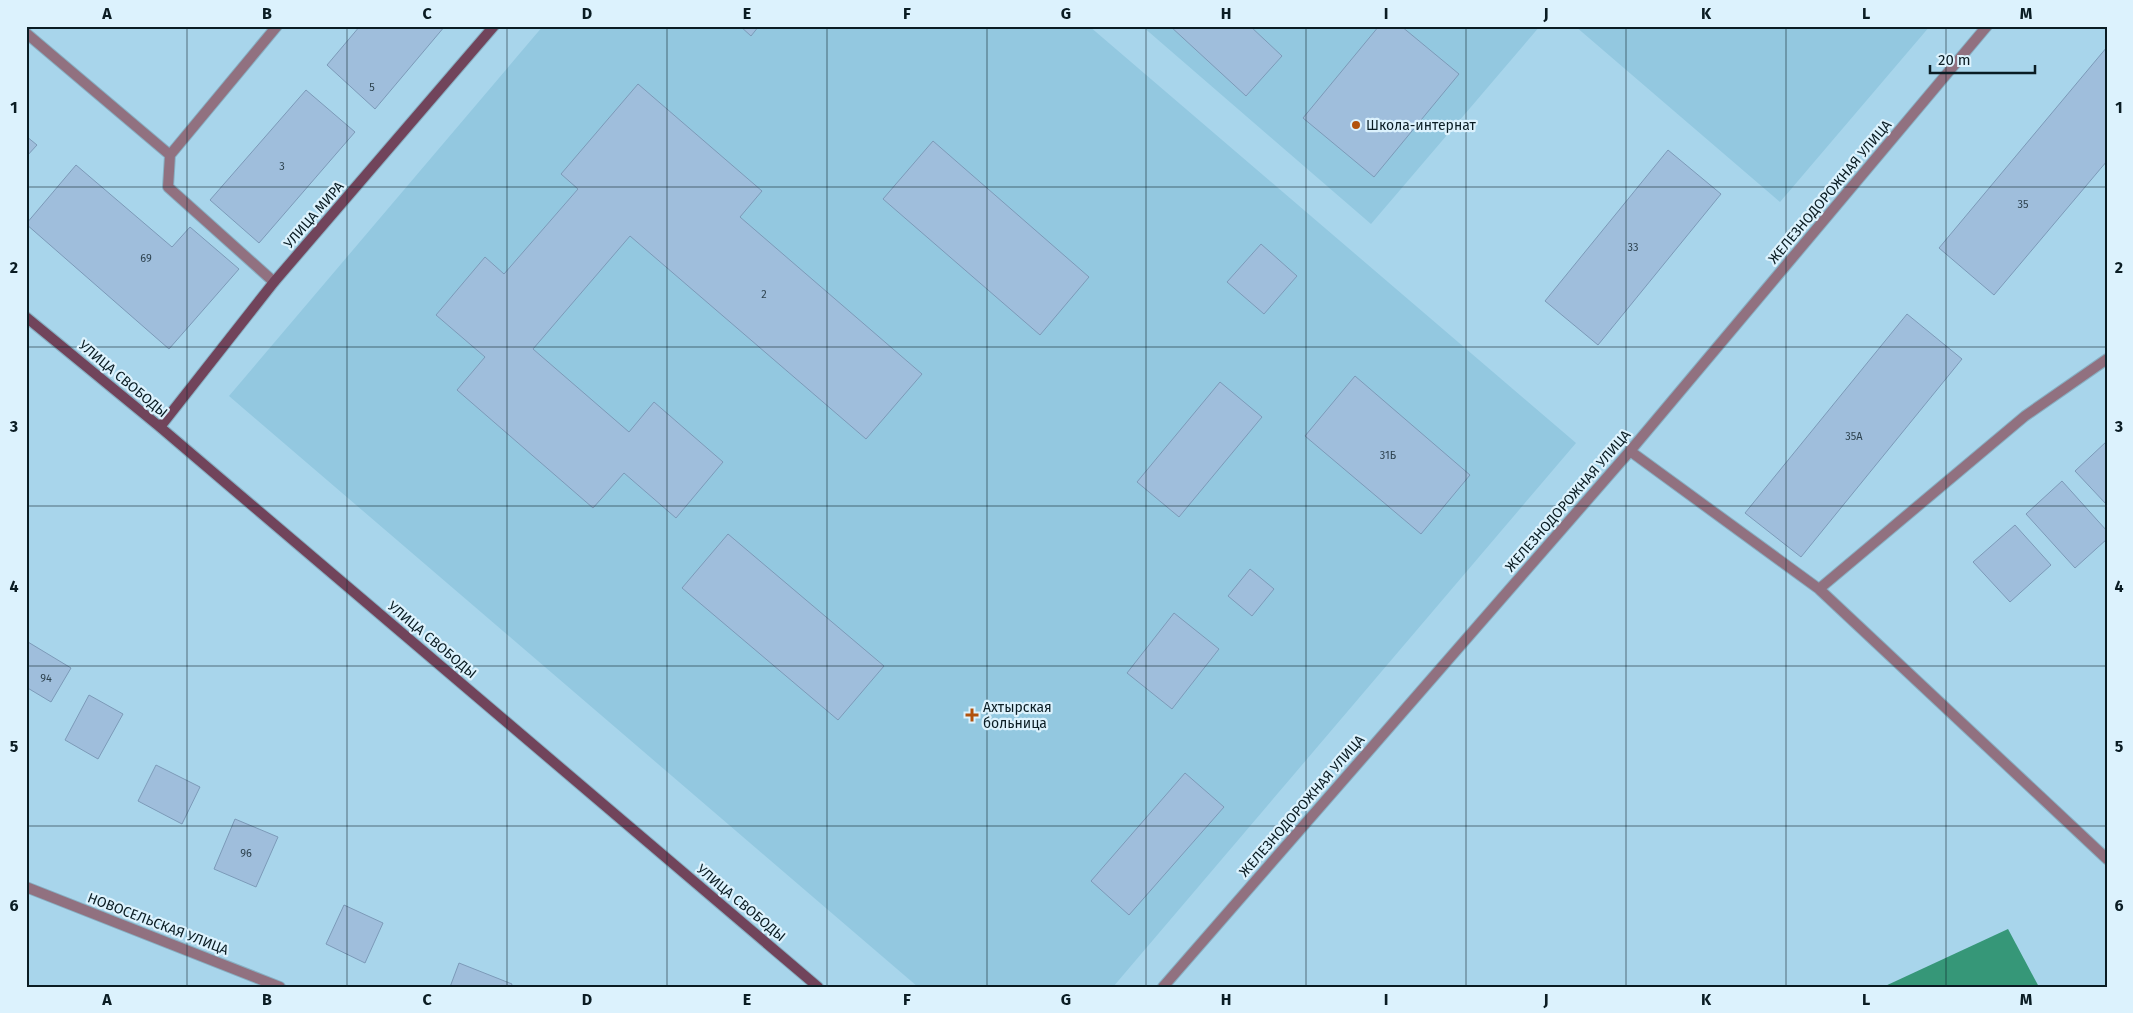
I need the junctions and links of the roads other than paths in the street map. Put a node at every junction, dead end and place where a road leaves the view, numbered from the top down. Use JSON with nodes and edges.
{"nodes":[{"id":1,"x":277,"y":26,"type":"edge"},
{"id":2,"x":494,"y":26,"type":"edge"},
{"id":3,"x":1987,"y":26,"type":"edge"},
{"id":4,"x":26,"y":33,"type":"edge"},
{"id":5,"x":170,"y":155,"type":"junction"},
{"id":6,"x":274,"y":282,"type":"junction"},
{"id":7,"x":26,"y":317,"type":"edge"},
{"id":8,"x":2107,"y":359,"type":"edge"},
{"id":9,"x":160,"y":427,"type":"junction"},
{"id":10,"x":1630,"y":451,"type":"junction"},
{"id":11,"x":1820,"y":589,"type":"junction"},
{"id":12,"x":2107,"y":859,"type":"edge"},
{"id":13,"x":26,"y":888,"type":"edge"},
{"id":14,"x":280,"y":987,"type":"edge"},
{"id":15,"x":818,"y":987,"type":"edge"},
{"id":16,"x":1163,"y":987,"type":"edge"}],
"edges":[{"from":1,"to":5,"type":"street"},
{"from":2,"to":6,"type":"street","name":"УЛИЦА МИРА"},
{"from":3,"to":10,"type":"street","name":"ЖЕЛЕЗНОДОРОЖНАЯ УЛИЦА"},
{"from":4,"to":5,"type":"street"},
{"from":5,"to":6,"type":"street"},
{"from":6,"to":9,"type":"street","name":"УЛИЦА МИРА"},
{"from":7,"to":9,"type":"street","name":"УЛИЦА СВОБОДЫ"},
{"from":8,"to":11,"type":"street"},
{"from":9,"to":15,"type":"street","name":"УЛИЦА СВОБОДЫ"},
{"from":10,"to":11,"type":"street"},
{"from":10,"to":16,"type":"street","name":"ЖЕЛЕЗНОДОРОЖНАЯ УЛИЦА"},
{"from":11,"to":12,"type":"street"},
{"from":13,"to":14,"type":"street","name":"НОВОСЕЛЬСКАЯ УЛИЦА"}]}
